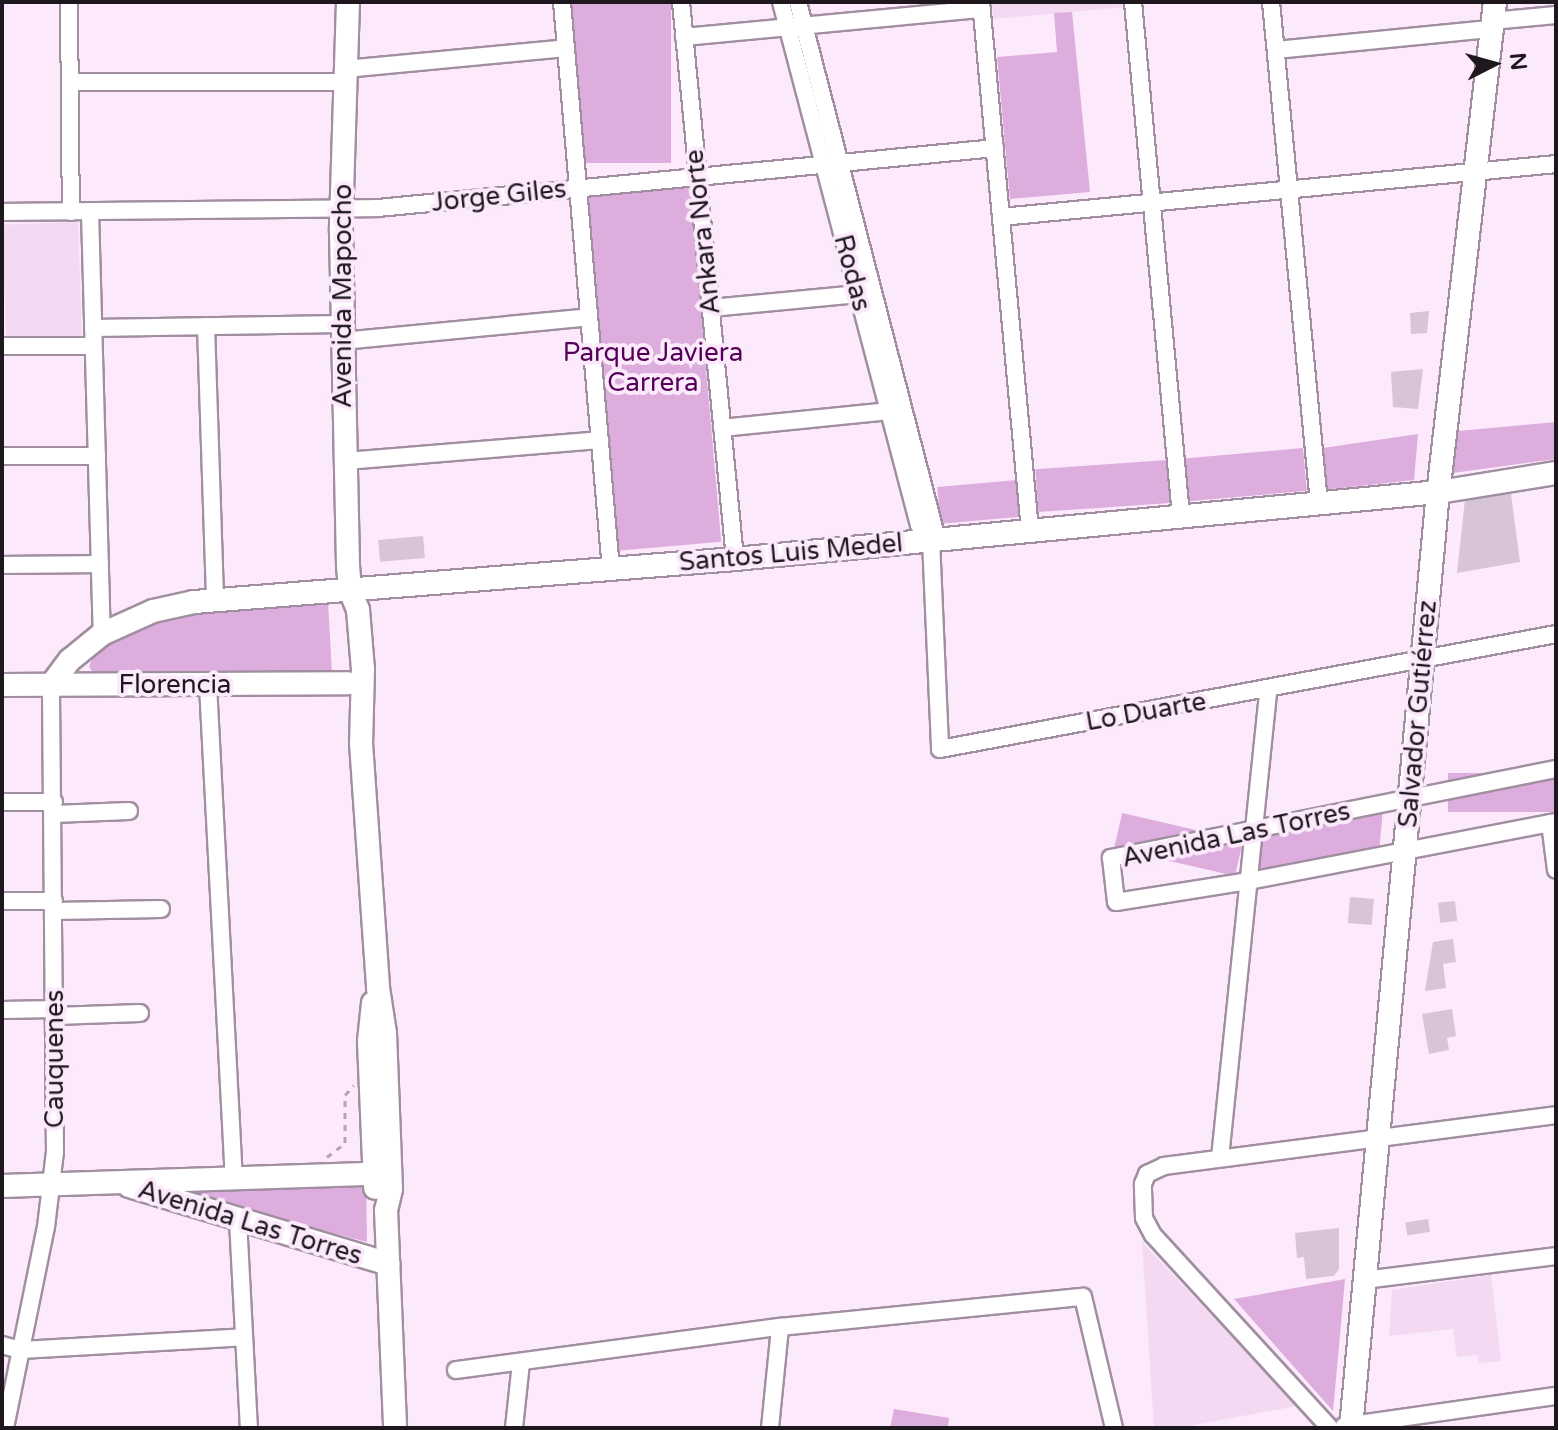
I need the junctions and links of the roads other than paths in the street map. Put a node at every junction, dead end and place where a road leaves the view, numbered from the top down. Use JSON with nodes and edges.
{"nodes":[{"id":1,"x":69,"y":2,"type":"edge"},
{"id":2,"x":348,"y":2,"type":"edge"},
{"id":3,"x":562,"y":2,"type":"edge"},
{"id":4,"x":681,"y":2,"type":"edge"},
{"id":5,"x":781,"y":2,"type":"edge"},
{"id":6,"x":798,"y":2,"type":"edge"},
{"id":7,"x":1133,"y":2,"type":"edge"},
{"id":8,"x":1271,"y":2,"type":"edge"},
{"id":9,"x":981,"y":5,"type":"edge"},
{"id":10,"x":1556,"y":15,"type":"edge"},
{"id":11,"x":1493,"y":17,"type":"edge"},
{"id":12,"x":796,"y":26,"type":"junction"},
{"id":13,"x":684,"y":37,"type":"junction"},
{"id":14,"x":566,"y":48,"type":"junction"},
{"id":15,"x":1276,"y":50,"type":"junction"},
{"id":16,"x":345,"y":76,"type":"junction"},
{"id":17,"x":70,"y":82,"type":"junction"},
{"id":18,"x":995,"y":148,"type":"junction"},
{"id":19,"x":832,"y":164,"type":"junction"},
{"id":20,"x":1556,"y":164,"type":"edge"},
{"id":21,"x":1475,"y":171,"type":"junction"},
{"id":22,"x":698,"y":177,"type":"junction"},
{"id":23,"x":578,"y":188,"type":"junction"},
{"id":24,"x":1289,"y":189,"type":"junction"},
{"id":25,"x":1151,"y":202,"type":"junction"},
{"id":26,"x":341,"y":210,"type":"junction"},
{"id":27,"x":2,"y":212,"type":"edge"},
{"id":28,"x":71,"y":212,"type":"junction"},
{"id":29,"x":90,"y":212,"type":"junction"},
{"id":30,"x":1001,"y":217,"type":"junction"},
{"id":31,"x":858,"y":294,"type":"junction"},
{"id":32,"x":711,"y":308,"type":"junction"},
{"id":33,"x":589,"y":317,"type":"junction"},
{"id":34,"x":206,"y":326,"type":"junction"},
{"id":35,"x":93,"y":328,"type":"junction"},
{"id":36,"x":342,"y":333,"type":"junction"},
{"id":37,"x":2,"y":346,"type":"edge"},
{"id":38,"x":93,"y":346,"type":"junction"},
{"id":39,"x":889,"y":411,"type":"junction"},
{"id":40,"x":722,"y":428,"type":"junction"},
{"id":41,"x":600,"y":440,"type":"junction"},
{"id":42,"x":2,"y":456,"type":"edge"},
{"id":43,"x":97,"y":456,"type":"junction"},
{"id":44,"x":345,"y":461,"type":"junction"},
{"id":45,"x":1556,"y":473,"type":"edge"},
{"id":46,"x":1439,"y":492,"type":"junction"},
{"id":47,"x":1319,"y":503,"type":"junction"},
{"id":48,"x":1181,"y":516,"type":"junction"},
{"id":49,"x":1030,"y":530,"type":"junction"},
{"id":50,"x":934,"y":540,"type":"junction"},
{"id":51,"x":735,"y":559,"type":"junction"},
{"id":52,"x":100,"y":564,"type":"junction"},
{"id":53,"x":2,"y":565,"type":"edge"},
{"id":54,"x":611,"y":570,"type":"junction"},
{"id":55,"x":350,"y":590,"type":"junction"},
{"id":56,"x":215,"y":599,"type":"junction"},
{"id":57,"x":102,"y":634,"type":"junction"},
{"id":58,"x":1556,"y":634,"type":"edge"},
{"id":59,"x":1423,"y":659,"type":"junction"},
{"id":60,"x":356,"y":676,"type":"junction"},
{"id":61,"x":2,"y":685,"type":"edge"},
{"id":62,"x":51,"y":685,"type":"junction"},
{"id":63,"x":208,"y":685,"type":"junction"},
{"id":64,"x":1268,"y":690,"type":"junction"},
{"id":65,"x":1556,"y":769,"type":"edge"},
{"id":66,"x":1410,"y":799,"type":"junction"},
{"id":67,"x":2,"y":802,"type":"edge"},
{"id":68,"x":54,"y":808,"type":"junction"},
{"id":69,"x":129,"y":811,"type":"dead end"},
{"id":70,"x":1553,"y":823,"type":"edge"},
{"id":71,"x":1254,"y":831,"type":"junction"},
{"id":72,"x":1405,"y":851,"type":"junction"},
{"id":73,"x":1556,"y":870,"type":"edge"},
{"id":74,"x":1249,"y":881,"type":"junction"},
{"id":75,"x":2,"y":901,"type":"edge"},
{"id":76,"x":54,"y":906,"type":"junction"},
{"id":77,"x":161,"y":909,"type":"dead end"},
{"id":78,"x":378,"y":988,"type":"junction"},
{"id":79,"x":2,"y":1010,"type":"edge"},
{"id":80,"x":55,"y":1013,"type":"junction"},
{"id":81,"x":140,"y":1013,"type":"dead end"},
{"id":82,"x":1556,"y":1115,"type":"edge"},
{"id":83,"x":1379,"y":1137,"type":"junction"},
{"id":84,"x":1220,"y":1158,"type":"junction"},
{"id":85,"x":373,"y":1174,"type":"junction"},
{"id":86,"x":234,"y":1176,"type":"junction"},
{"id":87,"x":112,"y":1181,"type":"junction"},
{"id":88,"x":53,"y":1184,"type":"junction"},
{"id":89,"x":2,"y":1186,"type":"edge"},
{"id":90,"x":386,"y":1210,"type":"junction"},
{"id":91,"x":238,"y":1220,"type":"junction"},
{"id":92,"x":1556,"y":1256,"type":"edge"},
{"id":93,"x":389,"y":1264,"type":"junction"},
{"id":94,"x":1364,"y":1280,"type":"junction"},
{"id":95,"x":780,"y":1327,"type":"junction"},
{"id":96,"x":244,"y":1337,"type":"junction"},
{"id":97,"x":2,"y":1345,"type":"edge"},
{"id":98,"x":21,"y":1350,"type":"junction"},
{"id":99,"x":521,"y":1362,"type":"junction"},
{"id":100,"x":456,"y":1370,"type":"dead end"},
{"id":101,"x":1556,"y":1396,"type":"edge"},
{"id":102,"x":1338,"y":1427,"type":"edge"},
{"id":103,"x":5,"y":1428,"type":"edge"},
{"id":104,"x":249,"y":1428,"type":"edge"},
{"id":105,"x":395,"y":1428,"type":"edge"},
{"id":106,"x":514,"y":1428,"type":"edge"},
{"id":107,"x":770,"y":1428,"type":"edge"},
{"id":108,"x":1114,"y":1428,"type":"edge"}],
"edges":[{"from":1,"to":17,"type":"street"},
{"from":2,"to":16,"type":"main road","name":"Avenida Mapocho"},
{"from":3,"to":14,"type":"street"},
{"from":4,"to":13,"type":"street","name":"Ankara Norte"},
{"from":5,"to":12,"type":"street","name":"Rodas"},
{"from":6,"to":12,"type":"street","name":"Rodas"},
{"from":7,"to":25,"type":"street"},
{"from":8,"to":15,"type":"street"},
{"from":9,"to":12,"type":"street"},
{"from":9,"to":18,"type":"street"},
{"from":10,"to":11,"type":"street"},
{"from":11,"to":15,"type":"street"},
{"from":11,"to":21,"type":"main road","name":"Salvador Gutiérrez"},
{"from":12,"to":13,"type":"street"},
{"from":12,"to":19,"type":"street","name":"Rodas"},
{"from":13,"to":22,"type":"street","name":"Ankara Norte"},
{"from":14,"to":16,"type":"street"},
{"from":14,"to":23,"type":"street"},
{"from":15,"to":24,"type":"street"},
{"from":16,"to":17,"type":"street"},
{"from":16,"to":26,"type":"main road","name":"Avenida Mapocho"},
{"from":17,"to":28,"type":"street"},
{"from":18,"to":19,"type":"street","name":"Jorge Giles"},
{"from":18,"to":30,"type":"street"},
{"from":19,"to":22,"type":"street","name":"Jorge Giles"},
{"from":19,"to":31,"type":"street","name":"Rodas"},
{"from":19,"to":50,"type":"street","name":"Rodas"},
{"from":20,"to":21,"type":"street"},
{"from":21,"to":24,"type":"street"},
{"from":21,"to":46,"type":"main road","name":"Salvador Gutiérrez"},
{"from":22,"to":23,"type":"street","name":"Jorge Giles"},
{"from":22,"to":32,"type":"street","name":"Ankara Norte"},
{"from":23,"to":26,"type":"street","name":"Jorge Giles"},
{"from":23,"to":33,"type":"street"},
{"from":24,"to":25,"type":"street"},
{"from":24,"to":47,"type":"street"},
{"from":25,"to":30,"type":"street"},
{"from":25,"to":48,"type":"street"},
{"from":26,"to":29,"type":"street","name":"Jorge Giles"},
{"from":26,"to":36,"type":"main road","name":"Avenida Mapocho"},
{"from":27,"to":28,"type":"street","name":"Jorge Giles"},
{"from":28,"to":29,"type":"street","name":"Jorge Giles"},
{"from":29,"to":35,"type":"street"},
{"from":30,"to":49,"type":"street"},
{"from":31,"to":32,"type":"street"},
{"from":31,"to":39,"type":"street","name":"Rodas"},
{"from":32,"to":40,"type":"street","name":"Ankara Norte"},
{"from":33,"to":36,"type":"street"},
{"from":33,"to":41,"type":"street"},
{"from":34,"to":35,"type":"street"},
{"from":34,"to":36,"type":"street"},
{"from":34,"to":56,"type":"street"},
{"from":35,"to":38,"type":"street"},
{"from":36,"to":44,"type":"main road","name":"Avenida Mapocho"},
{"from":37,"to":38,"type":"street"},
{"from":38,"to":43,"type":"street"},
{"from":39,"to":40,"type":"street"},
{"from":39,"to":50,"type":"street","name":"Rodas"},
{"from":40,"to":51,"type":"street","name":"Ankara Norte"},
{"from":41,"to":44,"type":"street"},
{"from":41,"to":54,"type":"street"},
{"from":42,"to":43,"type":"street"},
{"from":43,"to":52,"type":"street"},
{"from":44,"to":55,"type":"main road","name":"Avenida Mapocho"},
{"from":45,"to":46,"type":"main road","name":"Santos Luis Medel"},
{"from":46,"to":47,"type":"main road","name":"Santos Luis Medel"},
{"from":46,"to":59,"type":"main road","name":"Salvador Gutiérrez"},
{"from":47,"to":48,"type":"main road","name":"Santos Luis Medel"},
{"from":48,"to":49,"type":"main road","name":"Santos Luis Medel"},
{"from":49,"to":50,"type":"main road","name":"Santos Luis Medel"},
{"from":50,"to":51,"type":"main road","name":"Santos Luis Medel"},
{"from":50,"to":64,"type":"street","name":"Lo Duarte"},
{"from":51,"to":54,"type":"main road","name":"Santos Luis Medel"},
{"from":52,"to":53,"type":"street"},
{"from":52,"to":57,"type":"street"},
{"from":54,"to":55,"type":"main road","name":"Santos Luis Medel"},
{"from":55,"to":56,"type":"main road","name":"Santos Luis Medel"},
{"from":55,"to":60,"type":"main road","name":"Avenida Mapocho"},
{"from":56,"to":57,"type":"main road","name":"Santos Luis Medel"},
{"from":57,"to":62,"type":"main road","name":"Santos Luis Medel"},
{"from":58,"to":59,"type":"street","name":"Lo Duarte"},
{"from":59,"to":64,"type":"street","name":"Lo Duarte"},
{"from":59,"to":66,"type":"main road","name":"Salvador Gutiérrez"},
{"from":60,"to":63,"type":"main road","name":"Florencia"},
{"from":60,"to":78,"type":"main road","name":"Avenida Mapocho"},
{"from":61,"to":62,"type":"main road","name":"Florencia"},
{"from":62,"to":63,"type":"main road","name":"Florencia"},
{"from":62,"to":68,"type":"street","name":"Cauquenes"},
{"from":63,"to":86,"type":"street"},
{"from":64,"to":71,"type":"street"},
{"from":65,"to":66,"type":"street","name":"Avenida Las Torres"},
{"from":66,"to":71,"type":"street","name":"Avenida Las Torres"},
{"from":66,"to":72,"type":"main road","name":"Salvador Gutiérrez"},
{"from":67,"to":68,"type":"street"},
{"from":68,"to":69,"type":"street"},
{"from":68,"to":76,"type":"street","name":"Cauquenes"},
{"from":70,"to":72,"type":"street","name":"Avenida Las Torres"},
{"from":70,"to":73,"type":"street"},
{"from":71,"to":74,"type":"street"},
{"from":71,"to":74,"type":"street","name":"Avenida Las Torres"},
{"from":72,"to":74,"type":"street","name":"Avenida Las Torres"},
{"from":72,"to":83,"type":"main road","name":"Salvador Gutiérrez"},
{"from":74,"to":84,"type":"street"},
{"from":75,"to":76,"type":"street"},
{"from":76,"to":77,"type":"street"},
{"from":76,"to":80,"type":"street","name":"Cauquenes"},
{"from":78,"to":85,"type":"main road","name":"Avenida Mapocho"},
{"from":78,"to":90,"type":"main road","name":"Avenida Mapocho"},
{"from":79,"to":80,"type":"street"},
{"from":80,"to":81,"type":"street"},
{"from":80,"to":88,"type":"street","name":"Cauquenes"},
{"from":82,"to":83,"type":"street"},
{"from":83,"to":84,"type":"street"},
{"from":83,"to":94,"type":"main road","name":"Salvador Gutiérrez"},
{"from":84,"to":102,"type":"street"},
{"from":85,"to":86,"type":"main road","name":"Avenida Las Torres"},
{"from":85,"to":90,"type":"main road","name":"Avenida Mapocho"},
{"from":86,"to":87,"type":"main road","name":"Avenida Las Torres"},
{"from":87,"to":88,"type":"main road","name":"Avenida Las Torres"},
{"from":87,"to":91,"type":"main road","name":"Avenida Las Torres"},
{"from":88,"to":89,"type":"main road","name":"Avenida Las Torres"},
{"from":88,"to":98,"type":"street","name":"Cauquenes"},
{"from":90,"to":93,"type":"main road","name":"Avenida Mapocho"},
{"from":91,"to":93,"type":"main road","name":"Avenida Las Torres"},
{"from":91,"to":96,"type":"street"},
{"from":92,"to":94,"type":"street"},
{"from":93,"to":105,"type":"main road","name":"Avenida Mapocho"},
{"from":94,"to":102,"type":"main road","name":"Salvador Gutiérrez"},
{"from":95,"to":99,"type":"street"},
{"from":95,"to":107,"type":"street"},
{"from":95,"to":108,"type":"street"},
{"from":96,"to":98,"type":"street"},
{"from":96,"to":104,"type":"street"},
{"from":97,"to":98,"type":"street"},
{"from":98,"to":103,"type":"street","name":"Cauquenes"},
{"from":99,"to":100,"type":"street"},
{"from":99,"to":106,"type":"street"},
{"from":101,"to":102,"type":"street"}]}
